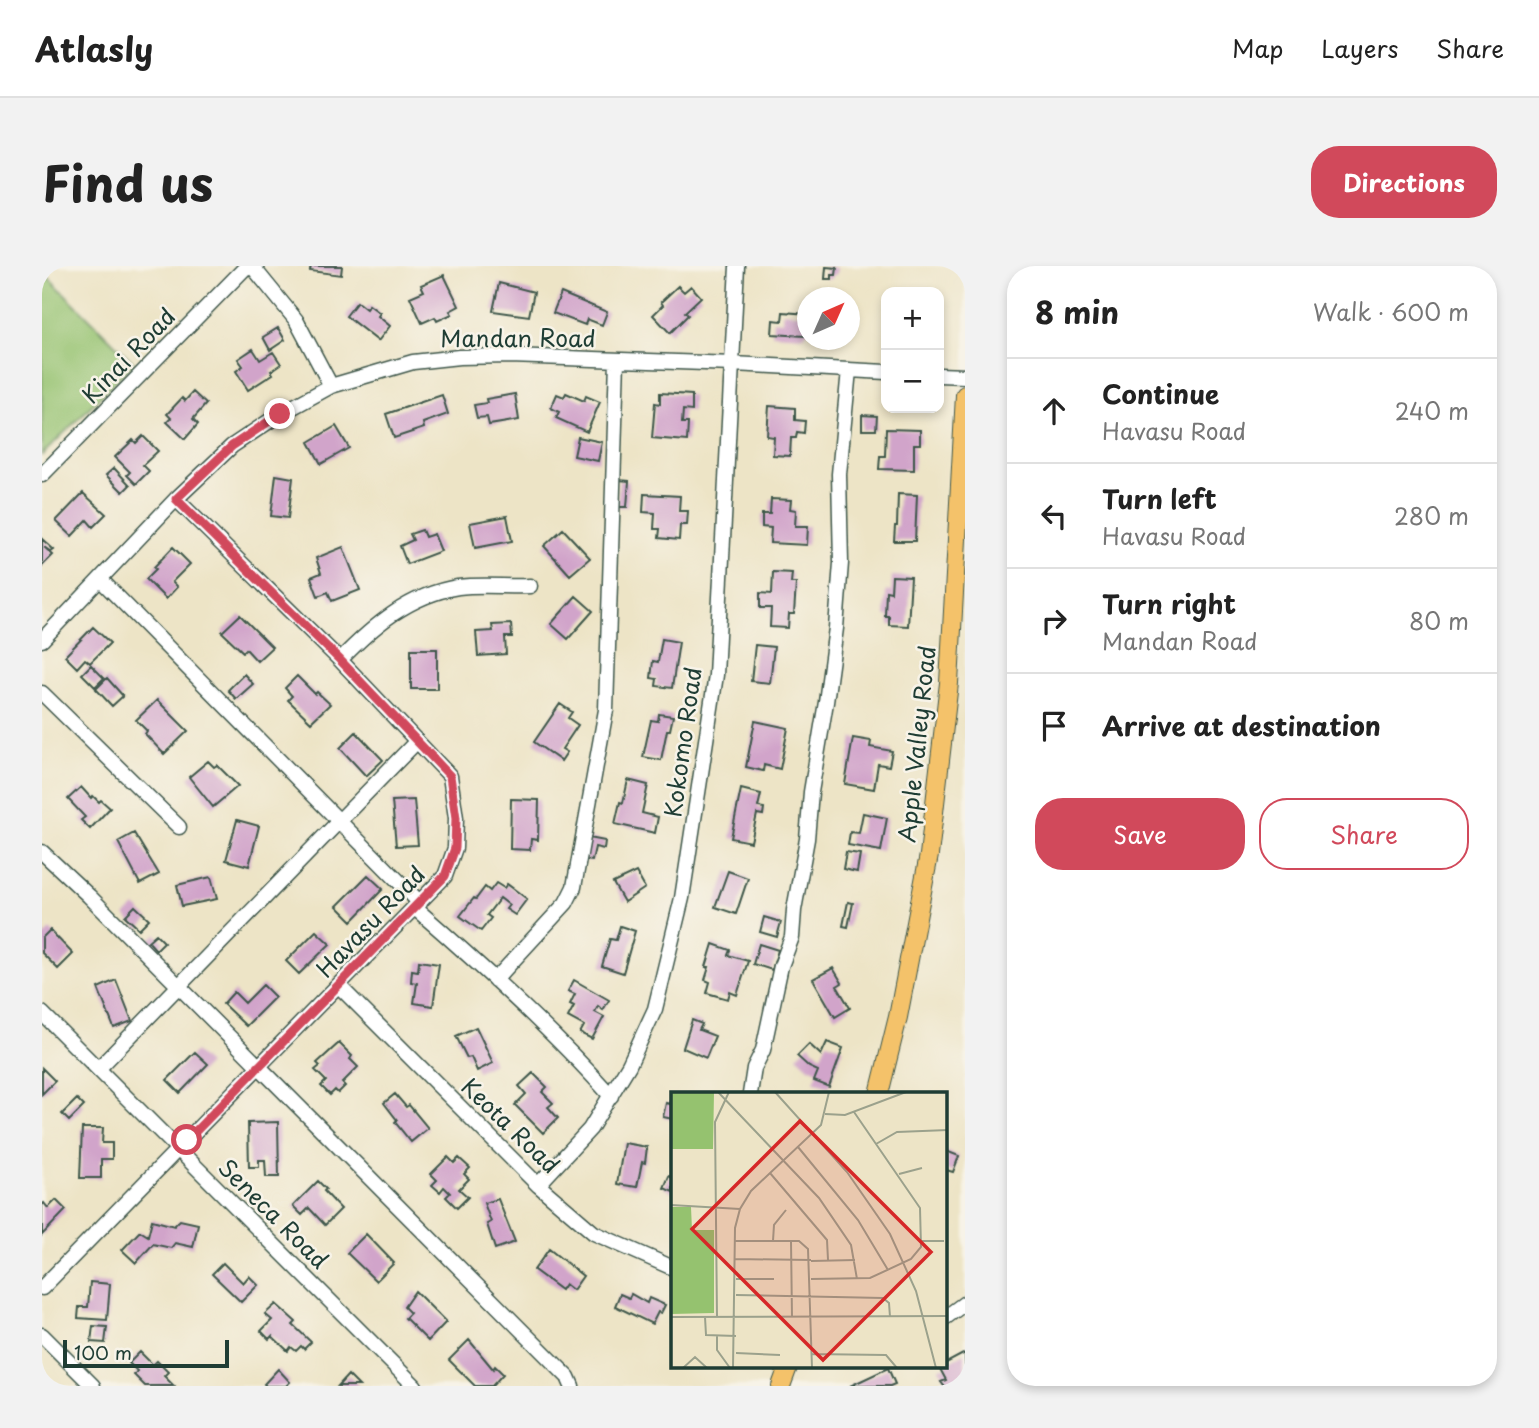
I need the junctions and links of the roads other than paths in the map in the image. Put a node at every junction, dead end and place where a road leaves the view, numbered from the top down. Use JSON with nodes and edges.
{"nodes":[{"id":1,"x":250,"y":266,"type":"edge"},
{"id":2,"x":737,"y":266,"type":"edge"},
{"id":3,"x":617,"y":360,"type":"junction"},
{"id":4,"x":733,"y":364,"type":"junction"},
{"id":5,"x":849,"y":370,"type":"junction"},
{"id":6,"x":881,"y":372,"type":"edge"},
{"id":7,"x":944,"y":375,"type":"edge"},
{"id":8,"x":965,"y":376,"type":"edge"},
{"id":9,"x":331,"y":386,"type":"junction"},
{"id":10,"x":965,"y":395,"type":"edge"},
{"id":11,"x":42,"y":475,"type":"edge"},
{"id":12,"x":176,"y":499,"type":"junction"},
{"id":13,"x":100,"y":579,"type":"junction"},
{"id":14,"x":530,"y":586,"type":"dead end"},
{"id":15,"x":42,"y":640,"type":"edge"},
{"id":16,"x":340,"y":660,"type":"junction"},
{"id":17,"x":42,"y":693,"type":"edge"},
{"id":18,"x":417,"y":741,"type":"junction"},
{"id":19,"x":340,"y":822,"type":"junction"},
{"id":20,"x":179,"y":827,"type":"dead end"},
{"id":21,"x":42,"y":852,"type":"edge"},
{"id":22,"x":417,"y":905,"type":"junction"},
{"id":23,"x":495,"y":980,"type":"junction"},
{"id":24,"x":339,"y":986,"type":"junction"},
{"id":25,"x":179,"y":987,"type":"junction"},
{"id":26,"x":42,"y":1013,"type":"edge"},
{"id":27,"x":259,"y":1068,"type":"junction"},
{"id":28,"x":98,"y":1069,"type":"junction"},
{"id":29,"x":750,"y":1092,"type":"edge"},
{"id":30,"x":879,"y":1092,"type":"edge"},
{"id":31,"x":611,"y":1096,"type":"junction"},
{"id":32,"x":178,"y":1150,"type":"junction"},
{"id":33,"x":538,"y":1185,"type":"junction"},
{"id":34,"x":671,"y":1267,"type":"edge"},
{"id":35,"x":42,"y":1288,"type":"edge"},
{"id":36,"x":965,"y":1303,"type":"edge"},
{"id":37,"x":948,"y":1316,"type":"edge"},
{"id":38,"x":42,"y":1335,"type":"edge"},
{"id":39,"x":788,"y":1368,"type":"edge"},
{"id":40,"x":93,"y":1386,"type":"edge"},
{"id":41,"x":415,"y":1386,"type":"edge"},
{"id":42,"x":572,"y":1386,"type":"edge"},
{"id":43,"x":780,"y":1386,"type":"edge"}],
"edges":[{"from":1,"to":9,"type":"street","name":"Kinai Road"},
{"from":1,"to":11,"type":"street","name":"Kinai Road"},
{"from":2,"to":4,"type":"street","name":"Kokomo Road"},
{"from":3,"to":4,"type":"street","name":"Mandan Road"},
{"from":3,"to":9,"type":"street","name":"Mandan Road"},
{"from":3,"to":23,"type":"street"},
{"from":4,"to":5,"type":"street","name":"Mandan Road"},
{"from":4,"to":31,"type":"street","name":"Kokomo Road"},
{"from":5,"to":6,"type":"street","name":"Mandan Road"},
{"from":5,"to":29,"type":"street"},
{"from":7,"to":8,"type":"street"},
{"from":9,"to":12,"type":"street","name":"Mandan Road"},
{"from":10,"to":30,"type":"main road","name":"Apple Valley Road"},
{"from":12,"to":13,"type":"street","name":"Mandan Road"},
{"from":12,"to":16,"type":"street","name":"Havasu Road"},
{"from":13,"to":15,"type":"street","name":"Mandan Road"},
{"from":13,"to":19,"type":"street"},
{"from":14,"to":16,"type":"street"},
{"from":16,"to":18,"type":"street","name":"Havasu Road"},
{"from":17,"to":20,"type":"street"},
{"from":18,"to":19,"type":"street"},
{"from":18,"to":22,"type":"street","name":"Havasu Road"},
{"from":19,"to":22,"type":"street"},
{"from":19,"to":25,"type":"street"},
{"from":21,"to":25,"type":"street"},
{"from":22,"to":23,"type":"street"},
{"from":22,"to":24,"type":"street","name":"Havasu Road"},
{"from":23,"to":31,"type":"street"},
{"from":24,"to":27,"type":"street","name":"Havasu Road"},
{"from":24,"to":33,"type":"street","name":"Keota Road"},
{"from":25,"to":27,"type":"street"},
{"from":25,"to":28,"type":"street"},
{"from":26,"to":28,"type":"street","name":"Seneca Road"},
{"from":27,"to":32,"type":"street","name":"Havasu Road"},
{"from":27,"to":42,"type":"street"},
{"from":28,"to":32,"type":"street","name":"Seneca Road"},
{"from":31,"to":33,"type":"street","name":"Kokomo Road"},
{"from":32,"to":35,"type":"street","name":"Havasu Road"},
{"from":32,"to":41,"type":"street","name":"Seneca Road"},
{"from":33,"to":34,"type":"street","name":"Keota Road"},
{"from":36,"to":37,"type":"street"},
{"from":38,"to":40,"type":"street"},
{"from":39,"to":43,"type":"main road"}]}
